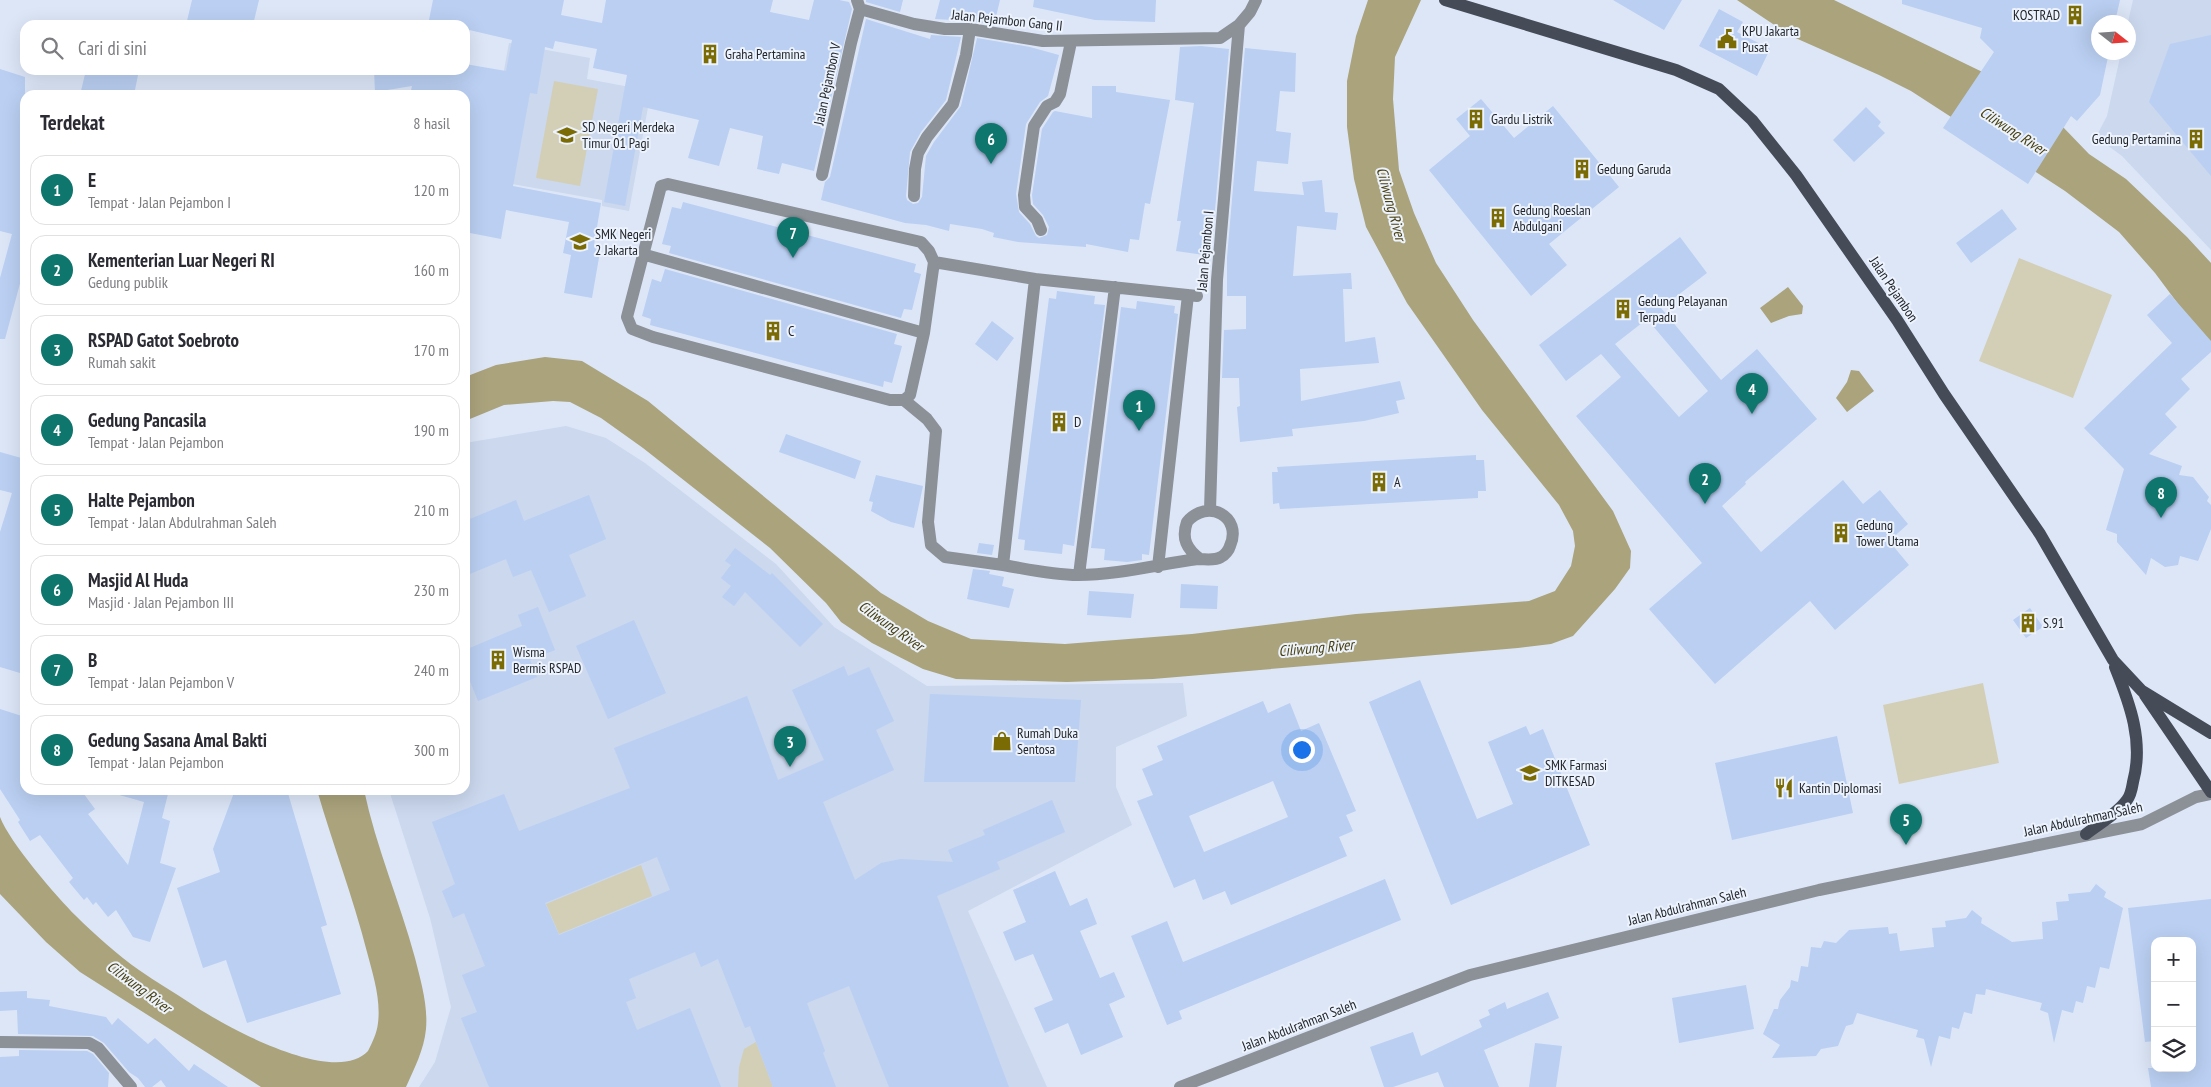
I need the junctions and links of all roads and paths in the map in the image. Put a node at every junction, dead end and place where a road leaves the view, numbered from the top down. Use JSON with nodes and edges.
{"nodes":[{"id":1,"x":1256,"y":0,"type":"edge"},
{"id":2,"x":1445,"y":0,"type":"edge"},
{"id":3,"x":859,"y":4,"type":"edge"},
{"id":4,"x":1239,"y":25,"type":"junction"},
{"id":5,"x":970,"y":29,"type":"junction"},
{"id":6,"x":1070,"y":42,"type":"junction"},
{"id":7,"x":822,"y":176,"type":"dead end"},
{"id":8,"x":914,"y":196,"type":"dead end"},
{"id":9,"x":1041,"y":230,"type":"dead end"},
{"id":10,"x":642,"y":254,"type":"junction"},
{"id":11,"x":934,"y":262,"type":"junction"},
{"id":12,"x":1035,"y":279,"type":"junction"},
{"id":13,"x":1116,"y":287,"type":"junction"},
{"id":14,"x":924,"y":333,"type":"junction"},
{"id":15,"x":904,"y":400,"type":"junction"},
{"id":16,"x":1210,"y":510,"type":"junction"},
{"id":17,"x":1200,"y":559,"type":"junction"},
{"id":18,"x":1003,"y":565,"type":"junction"},
{"id":19,"x":1158,"y":567,"type":"junction"},
{"id":20,"x":1079,"y":575,"type":"junction"},
{"id":21,"x":2113,"y":660,"type":"junction"},
{"id":22,"x":2142,"y":691,"type":"junction"},
{"id":23,"x":2211,"y":733,"type":"edge"},
{"id":24,"x":2211,"y":793,"type":"edge"},
{"id":25,"x":2086,"y":834,"type":"junction"},
{"id":26,"x":0,"y":1042,"type":"edge"},
{"id":27,"x":131,"y":1087,"type":"edge"},
{"id":28,"x":1180,"y":1087,"type":"edge"}],
"edges":[{"from":1,"to":4,"type":"street"},
{"from":2,"to":21,"type":"main road","name":"Jalan Pejambon"},
{"from":3,"to":5,"type":"street","name":"Jalan Pejambon Gang II"},
{"from":3,"to":7,"type":"street","name":"Jalan Pejambon V"},
{"from":4,"to":6,"type":"street","name":"Jalan Pejambon Gang II"},
{"from":4,"to":16,"type":"street","name":"Jalan Pejambon I"},
{"from":5,"to":6,"type":"street","name":"Jalan Pejambon Gang II"},
{"from":5,"to":8,"type":"street"},
{"from":6,"to":9,"type":"street"},
{"from":10,"to":11,"type":"street"},
{"from":10,"to":14,"type":"street"},
{"from":10,"to":15,"type":"street"},
{"from":11,"to":12,"type":"street"},
{"from":11,"to":14,"type":"street"},
{"from":12,"to":13,"type":"street"},
{"from":12,"to":18,"type":"street"},
{"from":13,"to":19,"type":"street"},
{"from":13,"to":20,"type":"street"},
{"from":14,"to":15,"type":"street"},
{"from":15,"to":18,"type":"street"},
{"from":16,"to":17,"type":"street"},
{"from":16,"to":17,"type":"street"},
{"from":17,"to":19,"type":"street"},
{"from":18,"to":20,"type":"street"},
{"from":19,"to":20,"type":"street"},
{"from":21,"to":22,"type":"main road","name":"Jalan Pejambon"},
{"from":21,"to":25,"type":"main road"},
{"from":22,"to":23,"type":"main road","name":"Jalan Pejambon"},
{"from":22,"to":24,"type":"main road"},
{"from":24,"to":25,"type":"street","name":"Jalan Abdulrahman Saleh"},
{"from":25,"to":28,"type":"street","name":"Jalan Abdulrahman Saleh"},
{"from":26,"to":27,"type":"street"}]}
